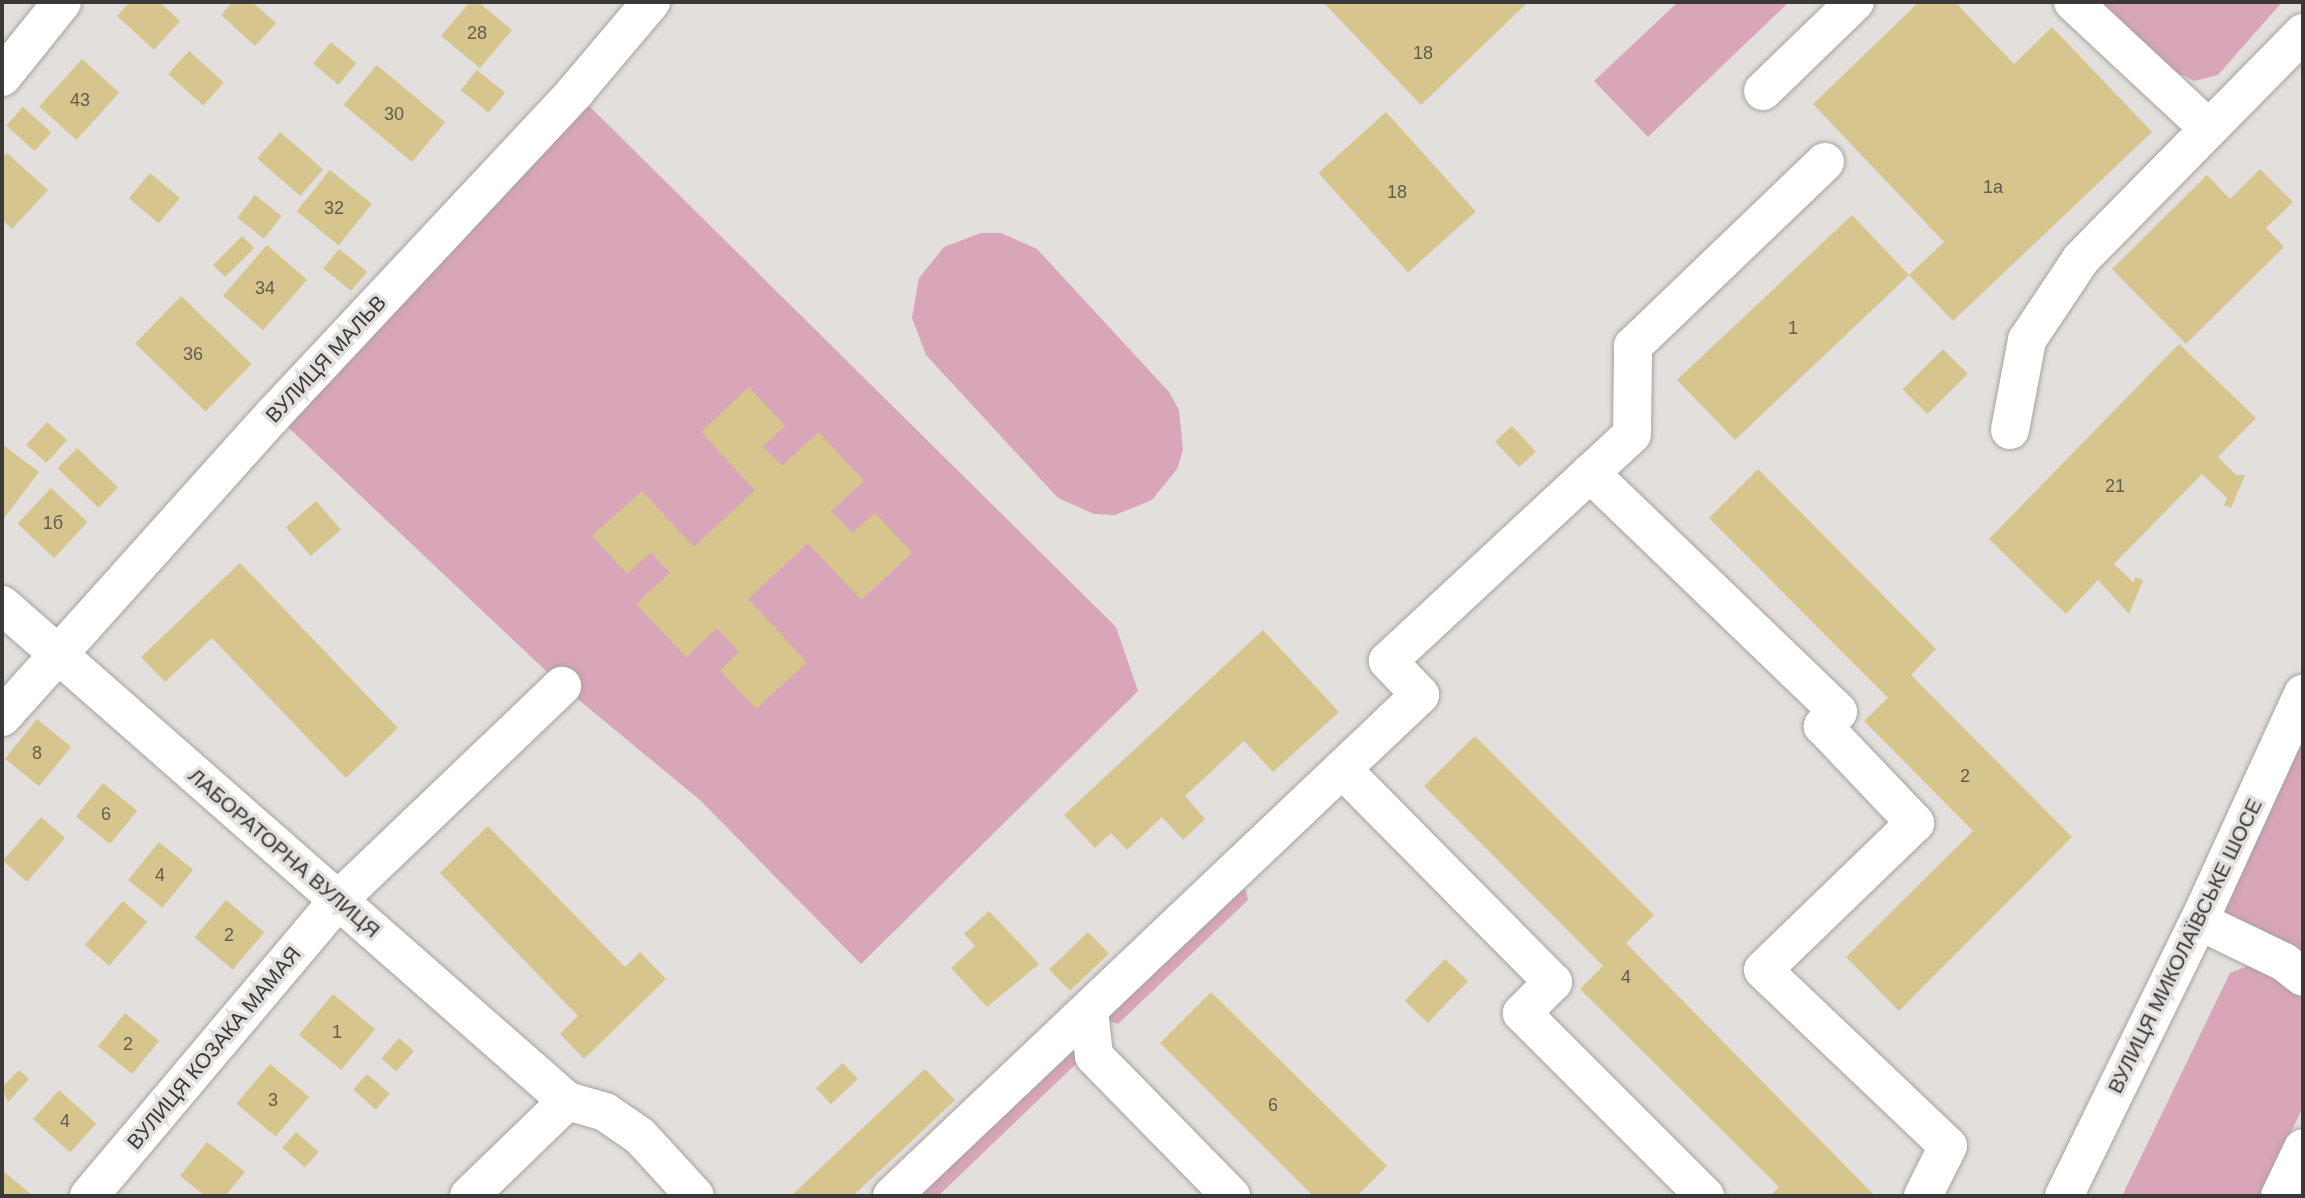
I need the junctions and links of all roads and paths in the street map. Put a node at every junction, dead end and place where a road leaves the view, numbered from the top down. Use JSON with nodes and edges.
{"nodes":[{"id":1,"x":62,"y":2,"type":"edge"},
{"id":2,"x":651,"y":2,"type":"edge"},
{"id":3,"x":1855,"y":2,"type":"edge"},
{"id":4,"x":2073,"y":2,"type":"edge"},
{"id":5,"x":2303,"y":33,"type":"edge"},
{"id":6,"x":2,"y":77,"type":"edge"},
{"id":7,"x":1763,"y":91,"type":"dead end"},
{"id":8,"x":2208,"y":128,"type":"junction"},
{"id":9,"x":1825,"y":162,"type":"dead end"},
{"id":10,"x":2010,"y":430,"type":"dead end"},
{"id":11,"x":1590,"y":473,"type":"junction"},
{"id":12,"x":2,"y":605,"type":"edge"},
{"id":13,"x":57,"y":656,"type":"junction"},
{"id":14,"x":562,"y":686,"type":"dead end"},
{"id":15,"x":2303,"y":694,"type":"edge"},
{"id":16,"x":2,"y":717,"type":"edge"},
{"id":17,"x":1342,"y":769,"type":"junction"},
{"id":18,"x":338,"y":900,"type":"junction"},
{"id":19,"x":2199,"y":921,"type":"junction"},
{"id":20,"x":2303,"y":977,"type":"edge"},
{"id":21,"x":1089,"y":1010,"type":"junction"},
{"id":22,"x":567,"y":1101,"type":"junction"},
{"id":23,"x":2303,"y":1149,"type":"edge"},
{"id":24,"x":89,"y":1196,"type":"edge"},
{"id":25,"x":469,"y":1196,"type":"edge"},
{"id":26,"x":695,"y":1196,"type":"edge"},
{"id":27,"x":892,"y":1196,"type":"edge"},
{"id":28,"x":1231,"y":1196,"type":"edge"},
{"id":29,"x":1705,"y":1196,"type":"edge"},
{"id":30,"x":1923,"y":1196,"type":"edge"},
{"id":31,"x":2064,"y":1196,"type":"edge"},
{"id":32,"x":2280,"y":1196,"type":"edge"}],
"edges":[{"from":1,"to":6,"type":"street"},
{"from":2,"to":13,"type":"street","name":"ВУЛИЦЯ МАЛЬВ"},
{"from":3,"to":7,"type":"street"},
{"from":4,"to":8,"type":"street"},
{"from":5,"to":8,"type":"street"},
{"from":8,"to":10,"type":"street"},
{"from":9,"to":11,"type":"street"},
{"from":11,"to":17,"type":"street"},
{"from":11,"to":30,"type":"street"},
{"from":12,"to":13,"type":"street","name":"ЛАБОРАТОРНА ВУЛИЦЯ"},
{"from":13,"to":16,"type":"street","name":"ВУЛИЦЯ МАЛЬВ"},
{"from":13,"to":18,"type":"street","name":"ЛАБОРАТОРНА ВУЛИЦЯ"},
{"from":14,"to":18,"type":"street","name":"ВУЛИЦЯ КОЗАКА МАМАЯ"},
{"from":15,"to":19,"type":"street","name":"ВУЛИЦЯ МИКОЛАЇВСЬКЕ ШОСЕ"},
{"from":17,"to":21,"type":"street"},
{"from":17,"to":29,"type":"street"},
{"from":18,"to":22,"type":"street","name":"ЛАБОРАТОРНА ВУЛИЦЯ"},
{"from":18,"to":24,"type":"street","name":"ВУЛИЦЯ КОЗАКА МАМАЯ"},
{"from":19,"to":20,"type":"street"},
{"from":19,"to":31,"type":"street","name":"ВУЛИЦЯ МИКОЛАЇВСЬКЕ ШОСЕ"},
{"from":21,"to":27,"type":"street"},
{"from":21,"to":28,"type":"street"},
{"from":22,"to":25,"type":"street"},
{"from":22,"to":26,"type":"street"},
{"from":23,"to":32,"type":"street"}]}
